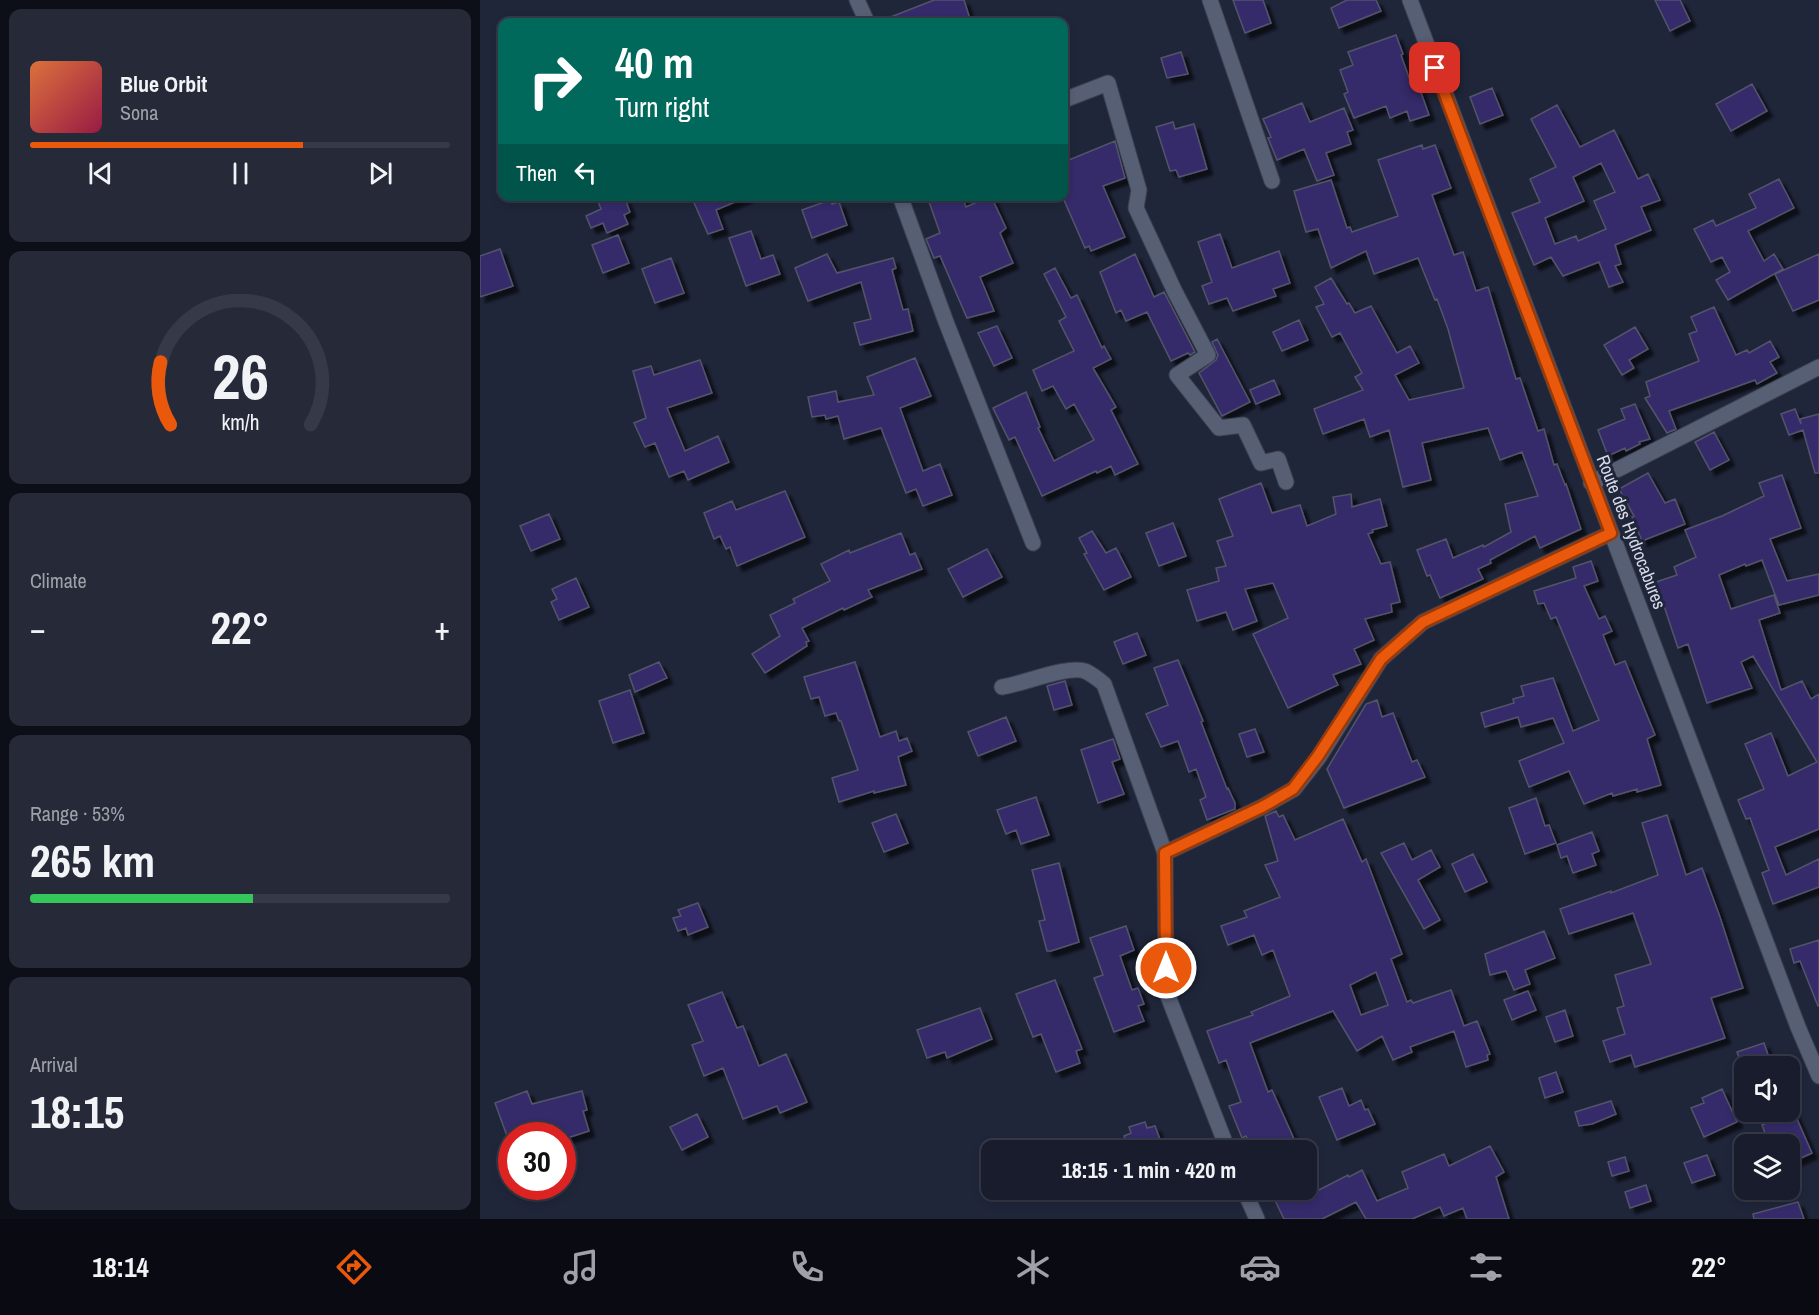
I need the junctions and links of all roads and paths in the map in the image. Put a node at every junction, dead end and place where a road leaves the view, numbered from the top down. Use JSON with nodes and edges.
{"nodes":[{"id":1,"x":857,"y":0,"type":"edge"},
{"id":2,"x":1210,"y":0,"type":"edge"},
{"id":3,"x":1410,"y":0,"type":"edge"},
{"id":4,"x":865,"y":18,"type":"edge"},
{"id":5,"x":1068,"y":98,"type":"edge"},
{"id":6,"x":1272,"y":181,"type":"dead end"},
{"id":7,"x":902,"y":201,"type":"edge"},
{"id":8,"x":1819,"y":367,"type":"edge"},
{"id":9,"x":1286,"y":482,"type":"dead end"},
{"id":10,"x":1591,"y":483,"type":"junction"},
{"id":11,"x":1611,"y":533,"type":"junction"},
{"id":12,"x":1033,"y":543,"type":"dead end"},
{"id":13,"x":1002,"y":687,"type":"dead end"},
{"id":14,"x":1165,"y":853,"type":"junction"},
{"id":15,"x":1819,"y":1076,"type":"edge"},
{"id":16,"x":1224,"y":1140,"type":"edge"},
{"id":17,"x":1248,"y":1200,"type":"edge"},
{"id":18,"x":1257,"y":1219,"type":"edge"}],
"edges":[{"from":1,"to":4,"type":"street"},
{"from":2,"to":6,"type":"street"},
{"from":3,"to":10,"type":"street","name":"Route des Hydrocabures"},
{"from":5,"to":9,"type":"street"},
{"from":7,"to":12,"type":"street"},
{"from":8,"to":10,"type":"street"},
{"from":10,"to":11,"type":"street","name":"Route des Hydrocabures"},
{"from":11,"to":14,"type":"street"},
{"from":11,"to":15,"type":"street","name":"Route des Hydrocabures"},
{"from":13,"to":14,"type":"street"},
{"from":14,"to":16,"type":"street"},
{"from":17,"to":18,"type":"street"}]}
